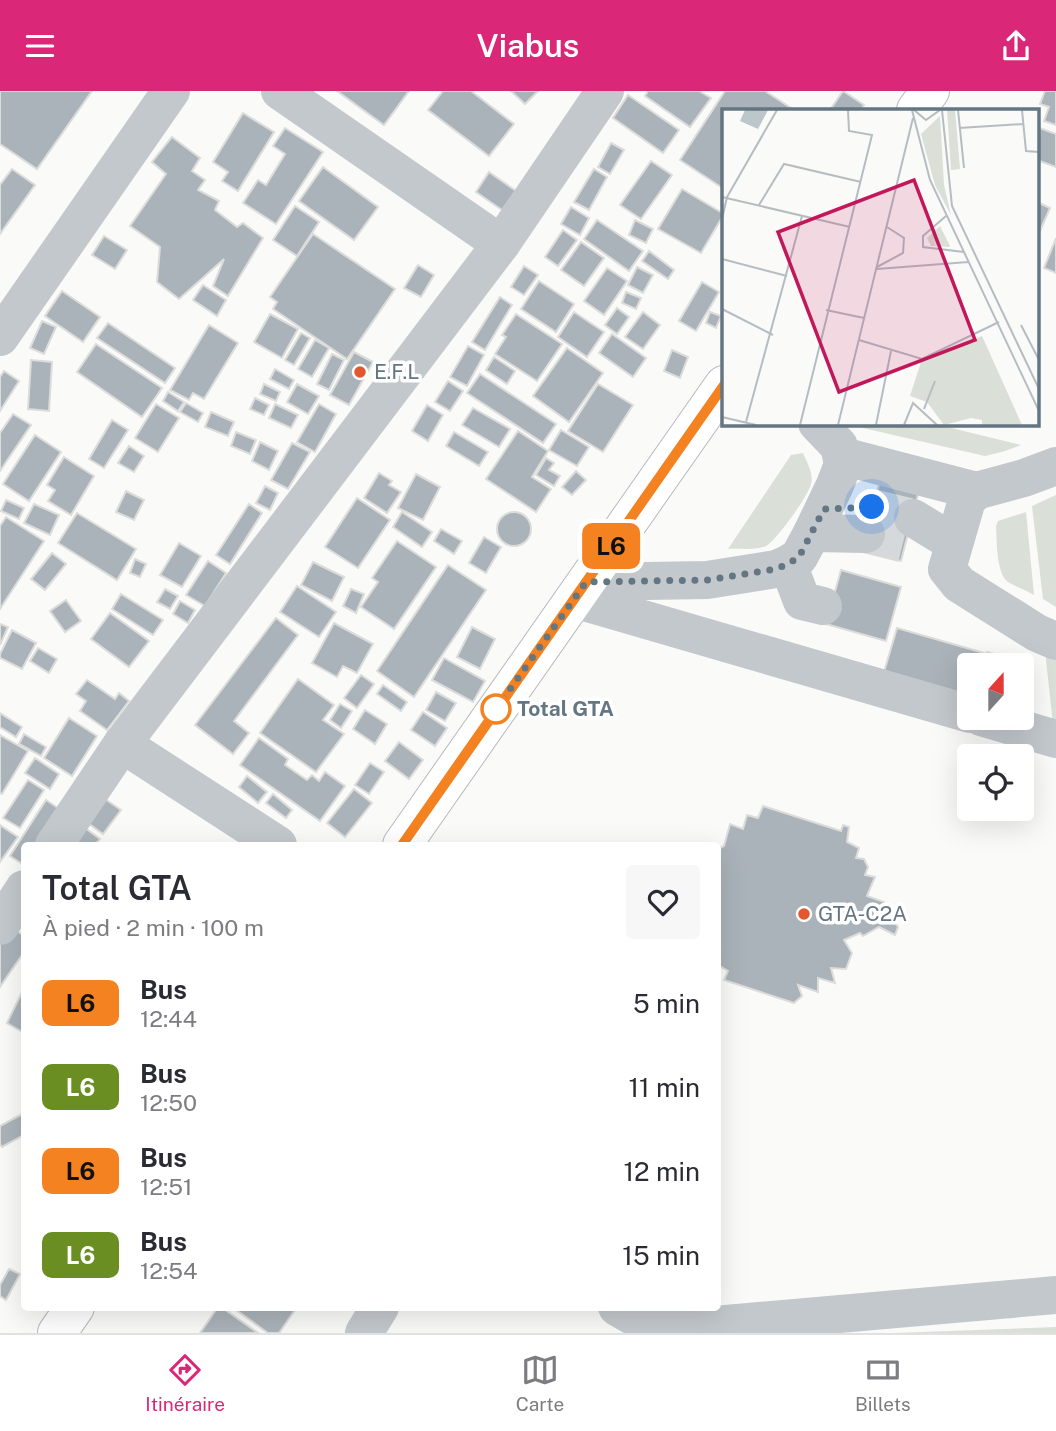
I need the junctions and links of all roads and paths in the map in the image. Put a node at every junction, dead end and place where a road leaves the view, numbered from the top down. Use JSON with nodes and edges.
{"nodes":[{"id":1,"x":171,"y":91,"type":"edge"},
{"id":2,"x":280,"y":91,"type":"edge"},
{"id":3,"x":605,"y":91,"type":"edge"},
{"id":4,"x":930,"y":91,"type":"edge"},
{"id":5,"x":917,"y":109,"type":"edge"},
{"id":6,"x":501,"y":244,"type":"junction"},
{"id":7,"x":0,"y":337,"type":"edge"},
{"id":8,"x":722,"y":386,"type":"edge"},
{"id":9,"x":819,"y":425,"type":"edge"},
{"id":10,"x":1056,"y":466,"type":"edge"},
{"id":11,"x":828,"y":496,"type":"junction"},
{"id":12,"x":912,"y":519,"type":"tunnel mouth"},
{"id":13,"x":960,"y":530,"type":"junction"},
{"id":14,"x":788,"y":564,"type":"junction"},
{"id":15,"x":580,"y":590,"type":"junction"},
{"id":16,"x":823,"y":606,"type":"dead end"},
{"id":17,"x":1056,"y":641,"type":"edge"},
{"id":18,"x":957,"y":710,"type":"edge"},
{"id":19,"x":1025,"y":730,"type":"edge"},
{"id":20,"x":1056,"y":739,"type":"edge"},
{"id":21,"x":122,"y":744,"type":"junction"},
{"id":22,"x":56,"y":842,"type":"edge"},
{"id":23,"x":273,"y":842,"type":"edge"},
{"id":24,"x":404,"y":842,"type":"edge"},
{"id":25,"x":21,"y":894,"type":"edge"},
{"id":26,"x":0,"y":926,"type":"edge"},
{"id":27,"x":1056,"y":1294,"type":"edge"},
{"id":28,"x":72,"y":1311,"type":"edge"},
{"id":29,"x":378,"y":1311,"type":"edge"},
{"id":30,"x":624,"y":1311,"type":"edge"},
{"id":31,"x":57,"y":1333,"type":"edge"},
{"id":32,"x":364,"y":1333,"type":"edge"}],
"edges":[{"from":1,"to":7,"type":"street"},
{"from":2,"to":6,"type":"street"},
{"from":3,"to":6,"type":"street"},
{"from":4,"to":5,"type":"main road"},
{"from":6,"to":21,"type":"street"},
{"from":8,"to":15,"type":"main road"},
{"from":9,"to":11,"type":"street"},
{"from":10,"to":13,"type":"street"},
{"from":11,"to":11,"type":"street"},
{"from":11,"to":13,"type":"street"},
{"from":11,"to":14,"type":"street"},
{"from":12,"to":13,"type":"street"},
{"from":13,"to":17,"type":"street"},
{"from":14,"to":15,"type":"street"},
{"from":14,"to":16,"type":"street"},
{"from":15,"to":18,"type":"street"},
{"from":15,"to":24,"type":"main road"},
{"from":19,"to":20,"type":"street"},
{"from":21,"to":22,"type":"street"},
{"from":21,"to":23,"type":"street"},
{"from":25,"to":26,"type":"street"},
{"from":27,"to":30,"type":"street"},
{"from":28,"to":31,"type":"main road"},
{"from":29,"to":32,"type":"street"}]}
